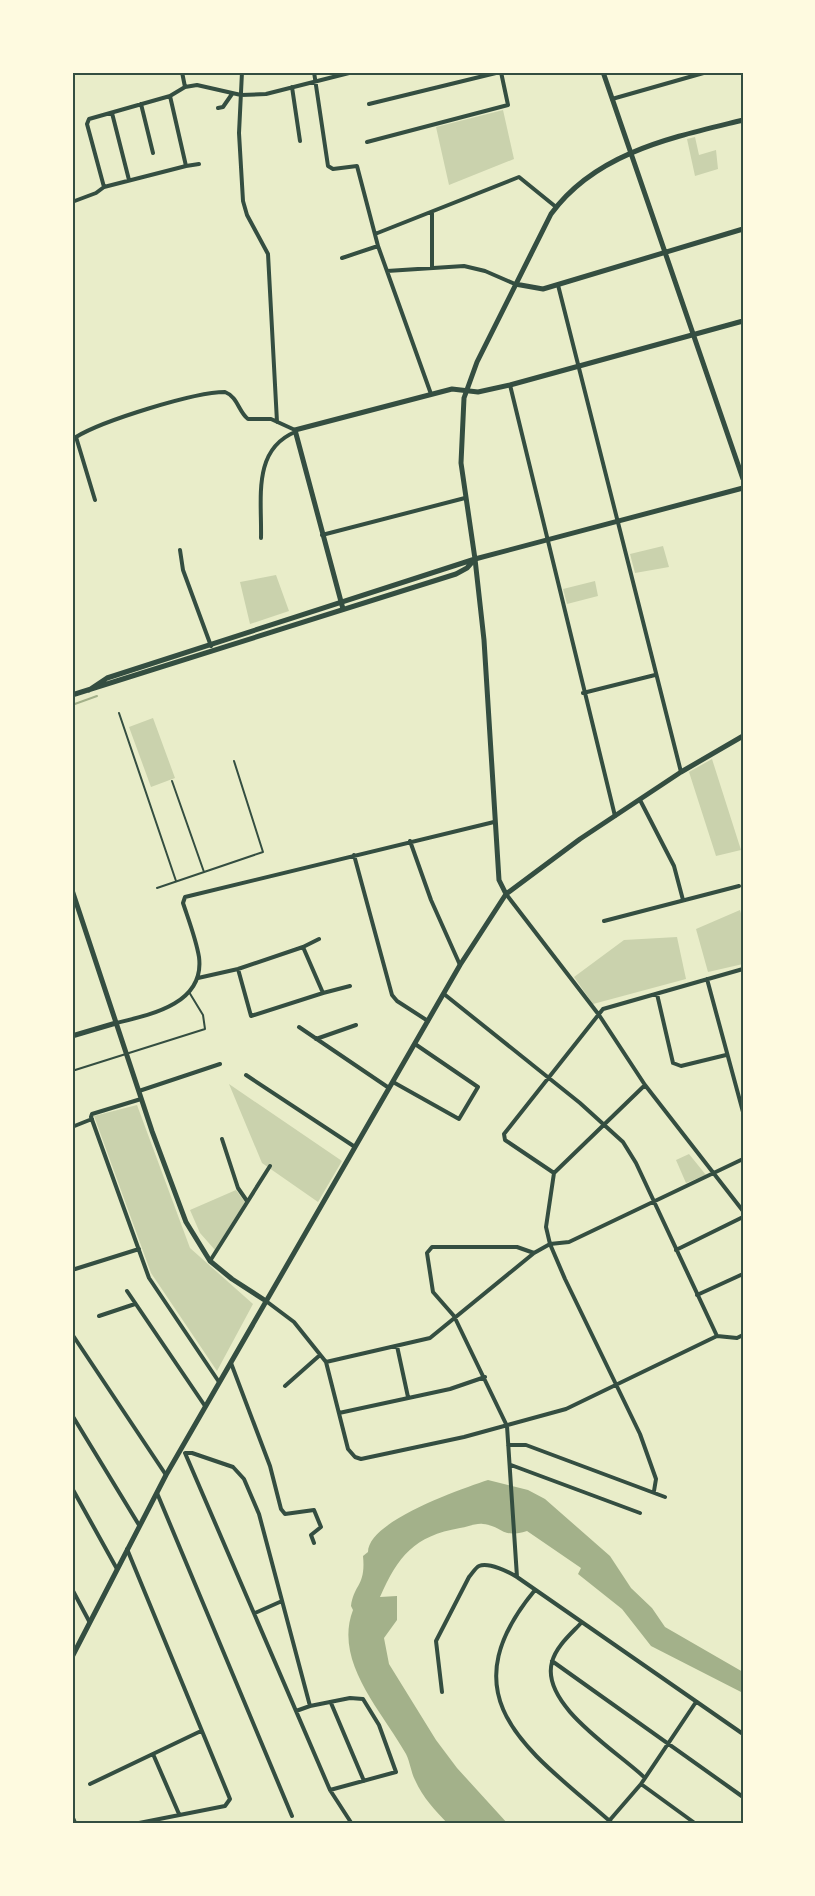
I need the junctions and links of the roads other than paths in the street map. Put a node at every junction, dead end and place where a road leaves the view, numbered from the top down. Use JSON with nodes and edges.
{"nodes":[{"id":1,"x":182,"y":72,"type":"edge"},
{"id":2,"x":242,"y":72,"type":"edge"},
{"id":3,"x":314,"y":72,"type":"edge"},
{"id":4,"x":353,"y":72,"type":"edge"},
{"id":5,"x":500,"y":72,"type":"edge"},
{"id":6,"x":603,"y":72,"type":"edge"},
{"id":7,"x":707,"y":72,"type":"edge"},
{"id":8,"x":316,"y":81,"type":"junction"},
{"id":9,"x":185,"y":87,"type":"junction"},
{"id":10,"x":292,"y":87,"type":"junction"},
{"id":11,"x":232,"y":94,"type":"junction"},
{"id":12,"x":241,"y":95,"type":"junction"},
{"id":13,"x":170,"y":96,"type":"junction"},
{"id":14,"x":612,"y":99,"type":"junction"},
{"id":15,"x":141,"y":104,"type":"junction"},
{"id":16,"x":369,"y":104,"type":"dead end"},
{"id":17,"x":218,"y":108,"type":"dead end"},
{"id":18,"x":112,"y":113,"type":"junction"},
{"id":19,"x":743,"y":120,"type":"edge"},
{"id":20,"x":300,"y":141,"type":"dead end"},
{"id":21,"x":367,"y":142,"type":"dead end"},
{"id":22,"x":631,"y":152,"type":"junction"},
{"id":23,"x":153,"y":153,"type":"dead end"},
{"id":24,"x":199,"y":164,"type":"dead end"},
{"id":25,"x":186,"y":166,"type":"junction"},
{"id":26,"x":129,"y":180,"type":"junction"},
{"id":27,"x":104,"y":188,"type":"junction"},
{"id":28,"x":72,"y":202,"type":"edge"},
{"id":29,"x":556,"y":207,"type":"junction"},
{"id":30,"x":432,"y":213,"type":"junction"},
{"id":31,"x":743,"y":229,"type":"edge"},
{"id":32,"x":375,"y":234,"type":"junction"},
{"id":33,"x":378,"y":246,"type":"junction"},
{"id":34,"x":663,"y":252,"type":"junction"},
{"id":35,"x":342,"y":258,"type":"dead end"},
{"id":36,"x":432,"y":267,"type":"junction"},
{"id":37,"x":387,"y":271,"type":"junction"},
{"id":38,"x":515,"y":285,"type":"junction"},
{"id":39,"x":558,"y":285,"type":"junction"},
{"id":40,"x":743,"y":321,"type":"edge"},
{"id":41,"x":693,"y":335,"type":"junction"},
{"id":42,"x":578,"y":367,"type":"junction"},
{"id":43,"x":510,"y":385,"type":"junction"},
{"id":44,"x":467,"y":389,"type":"junction"},
{"id":45,"x":432,"y":395,"type":"junction"},
{"id":46,"x":277,"y":422,"type":"junction"},
{"id":47,"x":295,"y":431,"type":"junction"},
{"id":48,"x":743,"y":479,"type":"edge"},
{"id":49,"x":743,"y":488,"type":"edge"},
{"id":50,"x":465,"y":498,"type":"junction"},
{"id":51,"x":95,"y":500,"type":"dead end"},
{"id":52,"x":618,"y":522,"type":"junction"},
{"id":53,"x":322,"y":535,"type":"junction"},
{"id":54,"x":261,"y":538,"type":"dead end"},
{"id":55,"x":547,"y":538,"type":"junction"},
{"id":56,"x":180,"y":550,"type":"dead end"},
{"id":57,"x":475,"y":559,"type":"junction"},
{"id":58,"x":341,"y":602,"type":"junction"},
{"id":59,"x":343,"y":609,"type":"junction"},
{"id":60,"x":210,"y":645,"type":"junction"},
{"id":61,"x":213,"y":652,"type":"junction"},
{"id":62,"x":655,"y":675,"type":"junction"},
{"id":63,"x":89,"y":690,"type":"junction"},
{"id":64,"x":583,"y":693,"type":"junction"},
{"id":65,"x":72,"y":696,"type":"edge"},
{"id":66,"x":119,"y":713,"type":"dead end"},
{"id":67,"x":743,"y":736,"type":"edge"},
{"id":68,"x":234,"y":761,"type":"dead end"},
{"id":69,"x":681,"y":772,"type":"junction"},
{"id":70,"x":172,"y":781,"type":"dead end"},
{"id":71,"x":640,"y":800,"type":"junction"},
{"id":72,"x":615,"y":817,"type":"junction"},
{"id":73,"x":494,"y":822,"type":"junction"},
{"id":74,"x":410,"y":841,"type":"junction"},
{"id":75,"x":354,"y":855,"type":"junction"},
{"id":76,"x":204,"y":872,"type":"junction"},
{"id":77,"x":176,"y":881,"type":"junction"},
{"id":78,"x":739,"y":886,"type":"dead end"},
{"id":79,"x":157,"y":888,"type":"dead end"},
{"id":80,"x":72,"y":890,"type":"edge"},
{"id":81,"x":506,"y":894,"type":"junction"},
{"id":82,"x":683,"y":900,"type":"junction"},
{"id":83,"x":604,"y":921,"type":"dead end"},
{"id":84,"x":319,"y":939,"type":"dead end"},
{"id":85,"x":303,"y":947,"type":"junction"},
{"id":86,"x":460,"y":965,"type":"junction"},
{"id":87,"x":238,"y":969,"type":"junction"},
{"id":88,"x":743,"y":969,"type":"edge"},
{"id":89,"x":198,"y":978,"type":"junction"},
{"id":90,"x":707,"y":979,"type":"junction"},
{"id":91,"x":350,"y":986,"type":"dead end"},
{"id":92,"x":189,"y":992,"type":"junction"},
{"id":93,"x":323,"y":993,"type":"junction"},
{"id":94,"x":444,"y":994,"type":"junction"},
{"id":95,"x":657,"y":994,"type":"junction"},
{"id":96,"x":599,"y":1014,"type":"junction"},
{"id":97,"x":428,"y":1020,"type":"junction"},
{"id":98,"x":116,"y":1023,"type":"junction"},
{"id":99,"x":356,"y":1025,"type":"dead end"},
{"id":100,"x":299,"y":1027,"type":"dead end"},
{"id":101,"x":72,"y":1036,"type":"edge"},
{"id":102,"x":315,"y":1039,"type":"junction"},
{"id":103,"x":415,"y":1044,"type":"junction"},
{"id":104,"x":127,"y":1053,"type":"junction"},
{"id":105,"x":726,"y":1055,"type":"junction"},
{"id":106,"x":220,"y":1064,"type":"dead end"},
{"id":107,"x":72,"y":1071,"type":"edge"},
{"id":108,"x":246,"y":1075,"type":"dead end"},
{"id":109,"x":550,"y":1078,"type":"junction"},
{"id":110,"x":393,"y":1082,"type":"junction"},
{"id":111,"x":645,"y":1085,"type":"junction"},
{"id":112,"x":390,"y":1088,"type":"junction"},
{"id":113,"x":139,"y":1091,"type":"junction"},
{"id":114,"x":141,"y":1099,"type":"junction"},
{"id":115,"x":743,"y":1112,"type":"edge"},
{"id":116,"x":92,"y":1119,"type":"junction"},
{"id":117,"x":605,"y":1125,"type":"junction"},
{"id":118,"x":72,"y":1127,"type":"edge"},
{"id":119,"x":222,"y":1139,"type":"dead end"},
{"id":120,"x":356,"y":1147,"type":"junction"},
{"id":121,"x":743,"y":1159,"type":"edge"},
{"id":122,"x":270,"y":1166,"type":"dead end"},
{"id":123,"x":554,"y":1173,"type":"junction"},
{"id":124,"x":715,"y":1174,"type":"junction"},
{"id":125,"x":247,"y":1201,"type":"junction"},
{"id":126,"x":652,"y":1202,"type":"junction"},
{"id":127,"x":743,"y":1211,"type":"edge"},
{"id":128,"x":743,"y":1217,"type":"edge"},
{"id":129,"x":550,"y":1244,"type":"junction"},
{"id":130,"x":139,"y":1249,"type":"junction"},
{"id":131,"x":676,"y":1250,"type":"junction"},
{"id":132,"x":534,"y":1253,"type":"junction"},
{"id":133,"x":210,"y":1261,"type":"junction"},
{"id":134,"x":72,"y":1270,"type":"edge"},
{"id":135,"x":743,"y":1274,"type":"edge"},
{"id":136,"x":127,"y":1291,"type":"dead end"},
{"id":137,"x":697,"y":1294,"type":"junction"},
{"id":138,"x":266,"y":1301,"type":"junction"},
{"id":139,"x":135,"y":1304,"type":"junction"},
{"id":140,"x":99,"y":1316,"type":"dead end"},
{"id":141,"x":454,"y":1316,"type":"junction"},
{"id":142,"x":72,"y":1334,"type":"edge"},
{"id":143,"x":743,"y":1335,"type":"edge"},
{"id":144,"x":717,"y":1336,"type":"junction"},
{"id":145,"x":397,"y":1346,"type":"junction"},
{"id":146,"x":320,"y":1355,"type":"junction"},
{"id":147,"x":230,"y":1362,"type":"junction"},
{"id":148,"x":326,"y":1362,"type":"junction"},
{"id":149,"x":485,"y":1377,"type":"junction"},
{"id":150,"x":219,"y":1382,"type":"junction"},
{"id":151,"x":615,"y":1385,"type":"junction"},
{"id":152,"x":285,"y":1386,"type":"dead end"},
{"id":153,"x":408,"y":1397,"type":"junction"},
{"id":154,"x":205,"y":1407,"type":"junction"},
{"id":155,"x":339,"y":1413,"type":"junction"},
{"id":156,"x":72,"y":1415,"type":"edge"},
{"id":157,"x":507,"y":1426,"type":"junction"},
{"id":158,"x":508,"y":1446,"type":"junction"},
{"id":159,"x":184,"y":1451,"type":"junction"},
{"id":160,"x":511,"y":1465,"type":"junction"},
{"id":161,"x":166,"y":1475,"type":"junction"},
{"id":162,"x":72,"y":1488,"type":"edge"},
{"id":163,"x":654,"y":1491,"type":"junction"},
{"id":164,"x":156,"y":1492,"type":"junction"},
{"id":165,"x":665,"y":1497,"type":"dead end"},
{"id":166,"x":640,"y":1513,"type":"dead end"},
{"id":167,"x":139,"y":1525,"type":"junction"},
{"id":168,"x":314,"y":1543,"type":"dead end"},
{"id":169,"x":127,"y":1549,"type":"junction"},
{"id":170,"x":117,"y":1569,"type":"junction"},
{"id":171,"x":517,"y":1577,"type":"junction"},
{"id":172,"x":72,"y":1589,"type":"edge"},
{"id":173,"x":535,"y":1590,"type":"junction"},
{"id":174,"x":282,"y":1601,"type":"junction"},
{"id":175,"x":255,"y":1613,"type":"junction"},
{"id":176,"x":89,"y":1621,"type":"junction"},
{"id":177,"x":582,"y":1622,"type":"junction"},
{"id":178,"x":72,"y":1657,"type":"edge"},
{"id":179,"x":552,"y":1661,"type":"junction"},
{"id":180,"x":442,"y":1692,"type":"dead end"},
{"id":181,"x":331,"y":1702,"type":"junction"},
{"id":182,"x":696,"y":1702,"type":"junction"},
{"id":183,"x":310,"y":1706,"type":"junction"},
{"id":184,"x":296,"y":1711,"type":"junction"},
{"id":185,"x":201,"y":1731,"type":"junction"},
{"id":186,"x":743,"y":1734,"type":"edge"},
{"id":187,"x":668,"y":1743,"type":"junction"},
{"id":188,"x":153,"y":1754,"type":"junction"},
{"id":189,"x":645,"y":1778,"type":"junction"},
{"id":190,"x":364,"y":1781,"type":"junction"},
{"id":191,"x":90,"y":1784,"type":"dead end"},
{"id":192,"x":641,"y":1784,"type":"junction"},
{"id":193,"x":330,"y":1790,"type":"junction"},
{"id":194,"x":743,"y":1797,"type":"edge"},
{"id":195,"x":179,"y":1814,"type":"junction"},
{"id":196,"x":292,"y":1816,"type":"dead end"},
{"id":197,"x":72,"y":1818,"type":"edge"},
{"id":198,"x":611,"y":1822,"type":"edge"},
{"id":199,"x":75,"y":1824,"type":"edge"},
{"id":200,"x":134,"y":1824,"type":"edge"},
{"id":201,"x":352,"y":1824,"type":"edge"},
{"id":202,"x":696,"y":1824,"type":"edge"}],
"edges":[{"from":1,"to":9,"type":"street"},
{"from":2,"to":12,"type":"street"},
{"from":3,"to":8,"type":"street"},
{"from":4,"to":8,"type":"street"},
{"from":5,"to":16,"type":"street"},
{"from":5,"to":21,"type":"street"},
{"from":6,"to":14,"type":"street"},
{"from":7,"to":14,"type":"street"},
{"from":8,"to":10,"type":"street"},
{"from":8,"to":32,"type":"street"},
{"from":9,"to":11,"type":"street"},
{"from":9,"to":13,"type":"street"},
{"from":10,"to":12,"type":"street"},
{"from":10,"to":20,"type":"street"},
{"from":11,"to":12,"type":"street"},
{"from":11,"to":17,"type":"street"},
{"from":12,"to":46,"type":"street"},
{"from":13,"to":15,"type":"street"},
{"from":13,"to":25,"type":"street"},
{"from":14,"to":22,"type":"street"},
{"from":15,"to":18,"type":"street"},
{"from":15,"to":23,"type":"street"},
{"from":18,"to":26,"type":"street"},
{"from":18,"to":27,"type":"street"},
{"from":19,"to":22,"type":"street"},
{"from":22,"to":29,"type":"street"},
{"from":22,"to":34,"type":"street"},
{"from":24,"to":25,"type":"street"},
{"from":25,"to":26,"type":"street"},
{"from":26,"to":27,"type":"street"},
{"from":27,"to":28,"type":"street"},
{"from":29,"to":30,"type":"street"},
{"from":29,"to":38,"type":"street"},
{"from":30,"to":32,"type":"street"},
{"from":30,"to":36,"type":"street"},
{"from":31,"to":34,"type":"street"},
{"from":32,"to":33,"type":"street"},
{"from":33,"to":35,"type":"street"},
{"from":33,"to":37,"type":"street"},
{"from":34,"to":39,"type":"street"},
{"from":34,"to":41,"type":"street"},
{"from":36,"to":37,"type":"street"},
{"from":36,"to":38,"type":"street"},
{"from":37,"to":45,"type":"street"},
{"from":38,"to":39,"type":"street"},
{"from":38,"to":44,"type":"street"},
{"from":39,"to":42,"type":"street"},
{"from":40,"to":41,"type":"street"},
{"from":41,"to":42,"type":"street"},
{"from":41,"to":48,"type":"street"},
{"from":42,"to":43,"type":"street"},
{"from":42,"to":52,"type":"street"},
{"from":43,"to":44,"type":"street"},
{"from":43,"to":55,"type":"street"},
{"from":44,"to":45,"type":"street"},
{"from":44,"to":50,"type":"street"},
{"from":45,"to":47,"type":"street"},
{"from":46,"to":47,"type":"street"},
{"from":46,"to":51,"type":"street"},
{"from":47,"to":53,"type":"street"},
{"from":47,"to":54,"type":"street"},
{"from":49,"to":52,"type":"street"},
{"from":50,"to":53,"type":"street"},
{"from":50,"to":57,"type":"street"},
{"from":52,"to":55,"type":"street"},
{"from":52,"to":62,"type":"street"},
{"from":53,"to":58,"type":"street"},
{"from":55,"to":57,"type":"street"},
{"from":55,"to":64,"type":"street"},
{"from":56,"to":60,"type":"street"},
{"from":57,"to":58,"type":"street"},
{"from":57,"to":59,"type":"street"},
{"from":57,"to":73,"type":"street"},
{"from":58,"to":59,"type":"street"},
{"from":58,"to":60,"type":"street"},
{"from":59,"to":61,"type":"street"},
{"from":60,"to":61,"type":"street"},
{"from":60,"to":63,"type":"street"},
{"from":61,"to":63,"type":"street"},
{"from":62,"to":64,"type":"street"},
{"from":62,"to":69,"type":"street"},
{"from":63,"to":65,"type":"street"},
{"from":64,"to":72,"type":"street"},
{"from":66,"to":77,"type":"lane"},
{"from":67,"to":69,"type":"street"},
{"from":68,"to":76,"type":"lane"},
{"from":69,"to":71,"type":"street"},
{"from":70,"to":76,"type":"lane"},
{"from":71,"to":72,"type":"street"},
{"from":71,"to":82,"type":"street"},
{"from":72,"to":81,"type":"street"},
{"from":73,"to":74,"type":"street"},
{"from":73,"to":81,"type":"street"},
{"from":74,"to":75,"type":"street"},
{"from":74,"to":86,"type":"street"},
{"from":75,"to":89,"type":"street"},
{"from":75,"to":97,"type":"street"},
{"from":76,"to":77,"type":"lane"},
{"from":77,"to":79,"type":"lane"},
{"from":78,"to":82,"type":"street"},
{"from":80,"to":98,"type":"street"},
{"from":81,"to":86,"type":"street"},
{"from":81,"to":96,"type":"street"},
{"from":82,"to":83,"type":"street"},
{"from":84,"to":85,"type":"street"},
{"from":85,"to":87,"type":"street"},
{"from":85,"to":93,"type":"street"},
{"from":86,"to":94,"type":"street"},
{"from":87,"to":89,"type":"street"},
{"from":87,"to":93,"type":"street"},
{"from":88,"to":90,"type":"street"},
{"from":89,"to":92,"type":"street"},
{"from":90,"to":95,"type":"street"},
{"from":90,"to":105,"type":"street"},
{"from":91,"to":93,"type":"street"},
{"from":92,"to":98,"type":"street"},
{"from":92,"to":104,"type":"lane"},
{"from":94,"to":97,"type":"street"},
{"from":94,"to":109,"type":"street"},
{"from":95,"to":96,"type":"street"},
{"from":95,"to":105,"type":"street"},
{"from":96,"to":109,"type":"street"},
{"from":96,"to":111,"type":"street"},
{"from":97,"to":103,"type":"street"},
{"from":98,"to":101,"type":"street"},
{"from":98,"to":104,"type":"street"},
{"from":99,"to":102,"type":"street"},
{"from":100,"to":102,"type":"street"},
{"from":102,"to":112,"type":"street"},
{"from":103,"to":110,"type":"street"},
{"from":103,"to":110,"type":"street"},
{"from":104,"to":107,"type":"lane"},
{"from":104,"to":113,"type":"street"},
{"from":105,"to":115,"type":"street"},
{"from":106,"to":113,"type":"street"},
{"from":108,"to":120,"type":"street"},
{"from":109,"to":117,"type":"street"},
{"from":109,"to":123,"type":"street"},
{"from":110,"to":112,"type":"street"},
{"from":111,"to":117,"type":"street"},
{"from":111,"to":124,"type":"street"},
{"from":112,"to":120,"type":"street"},
{"from":113,"to":114,"type":"street"},
{"from":114,"to":116,"type":"street"},
{"from":114,"to":133,"type":"street"},
{"from":116,"to":118,"type":"street"},
{"from":116,"to":130,"type":"street"},
{"from":117,"to":123,"type":"street"},
{"from":117,"to":126,"type":"street"},
{"from":119,"to":125,"type":"street"},
{"from":120,"to":138,"type":"street"},
{"from":121,"to":124,"type":"street"},
{"from":122,"to":125,"type":"street"},
{"from":123,"to":129,"type":"street"},
{"from":124,"to":126,"type":"street"},
{"from":124,"to":127,"type":"street"},
{"from":125,"to":133,"type":"street"},
{"from":126,"to":129,"type":"street"},
{"from":126,"to":131,"type":"street"},
{"from":128,"to":131,"type":"street"},
{"from":129,"to":132,"type":"street"},
{"from":129,"to":151,"type":"street"},
{"from":130,"to":134,"type":"street"},
{"from":130,"to":150,"type":"street"},
{"from":131,"to":137,"type":"street"},
{"from":132,"to":141,"type":"street"},
{"from":132,"to":141,"type":"street"},
{"from":133,"to":138,"type":"street"},
{"from":135,"to":137,"type":"street"},
{"from":136,"to":139,"type":"street"},
{"from":137,"to":144,"type":"street"},
{"from":138,"to":146,"type":"street"},
{"from":138,"to":147,"type":"street"},
{"from":139,"to":140,"type":"street"},
{"from":139,"to":154,"type":"street"},
{"from":141,"to":145,"type":"street"},
{"from":141,"to":149,"type":"street"},
{"from":142,"to":161,"type":"street"},
{"from":143,"to":144,"type":"street"},
{"from":144,"to":151,"type":"street"},
{"from":145,"to":148,"type":"street"},
{"from":145,"to":153,"type":"street"},
{"from":146,"to":148,"type":"street"},
{"from":146,"to":152,"type":"street"},
{"from":147,"to":150,"type":"street"},
{"from":147,"to":168,"type":"street"},
{"from":148,"to":155,"type":"street"},
{"from":149,"to":153,"type":"street"},
{"from":149,"to":157,"type":"street"},
{"from":150,"to":154,"type":"street"},
{"from":151,"to":157,"type":"street"},
{"from":151,"to":163,"type":"street"},
{"from":153,"to":155,"type":"street"},
{"from":154,"to":159,"type":"street"},
{"from":155,"to":157,"type":"street"},
{"from":156,"to":167,"type":"street"},
{"from":157,"to":158,"type":"street"},
{"from":158,"to":160,"type":"street"},
{"from":158,"to":163,"type":"street"},
{"from":159,"to":161,"type":"street"},
{"from":159,"to":174,"type":"street"},
{"from":159,"to":175,"type":"street"},
{"from":160,"to":166,"type":"street"},
{"from":160,"to":171,"type":"street"},
{"from":161,"to":164,"type":"street"},
{"from":162,"to":170,"type":"street"},
{"from":163,"to":165,"type":"street"},
{"from":164,"to":167,"type":"street"},
{"from":164,"to":196,"type":"street"},
{"from":167,"to":169,"type":"street"},
{"from":169,"to":170,"type":"street"},
{"from":169,"to":185,"type":"street"},
{"from":170,"to":176,"type":"street"},
{"from":171,"to":173,"type":"street"},
{"from":171,"to":180,"type":"street"},
{"from":172,"to":176,"type":"street"},
{"from":173,"to":177,"type":"street"},
{"from":173,"to":198,"type":"street"},
{"from":174,"to":175,"type":"street"},
{"from":174,"to":183,"type":"street"},
{"from":175,"to":184,"type":"street"},
{"from":176,"to":178,"type":"street"},
{"from":177,"to":179,"type":"street"},
{"from":177,"to":182,"type":"street"},
{"from":179,"to":187,"type":"street"},
{"from":179,"to":189,"type":"street"},
{"from":181,"to":183,"type":"street"},
{"from":181,"to":190,"type":"street"},
{"from":181,"to":190,"type":"street"},
{"from":182,"to":186,"type":"street"},
{"from":182,"to":187,"type":"street"},
{"from":183,"to":184,"type":"street"},
{"from":184,"to":193,"type":"street"},
{"from":185,"to":188,"type":"street"},
{"from":185,"to":195,"type":"street"},
{"from":187,"to":189,"type":"street"},
{"from":187,"to":194,"type":"street"},
{"from":188,"to":191,"type":"street"},
{"from":188,"to":195,"type":"street"},
{"from":189,"to":192,"type":"street"},
{"from":190,"to":193,"type":"street"},
{"from":192,"to":198,"type":"street"},
{"from":192,"to":202,"type":"street"},
{"from":193,"to":201,"type":"street"},
{"from":195,"to":200,"type":"street"},
{"from":197,"to":199,"type":"street"}]}
